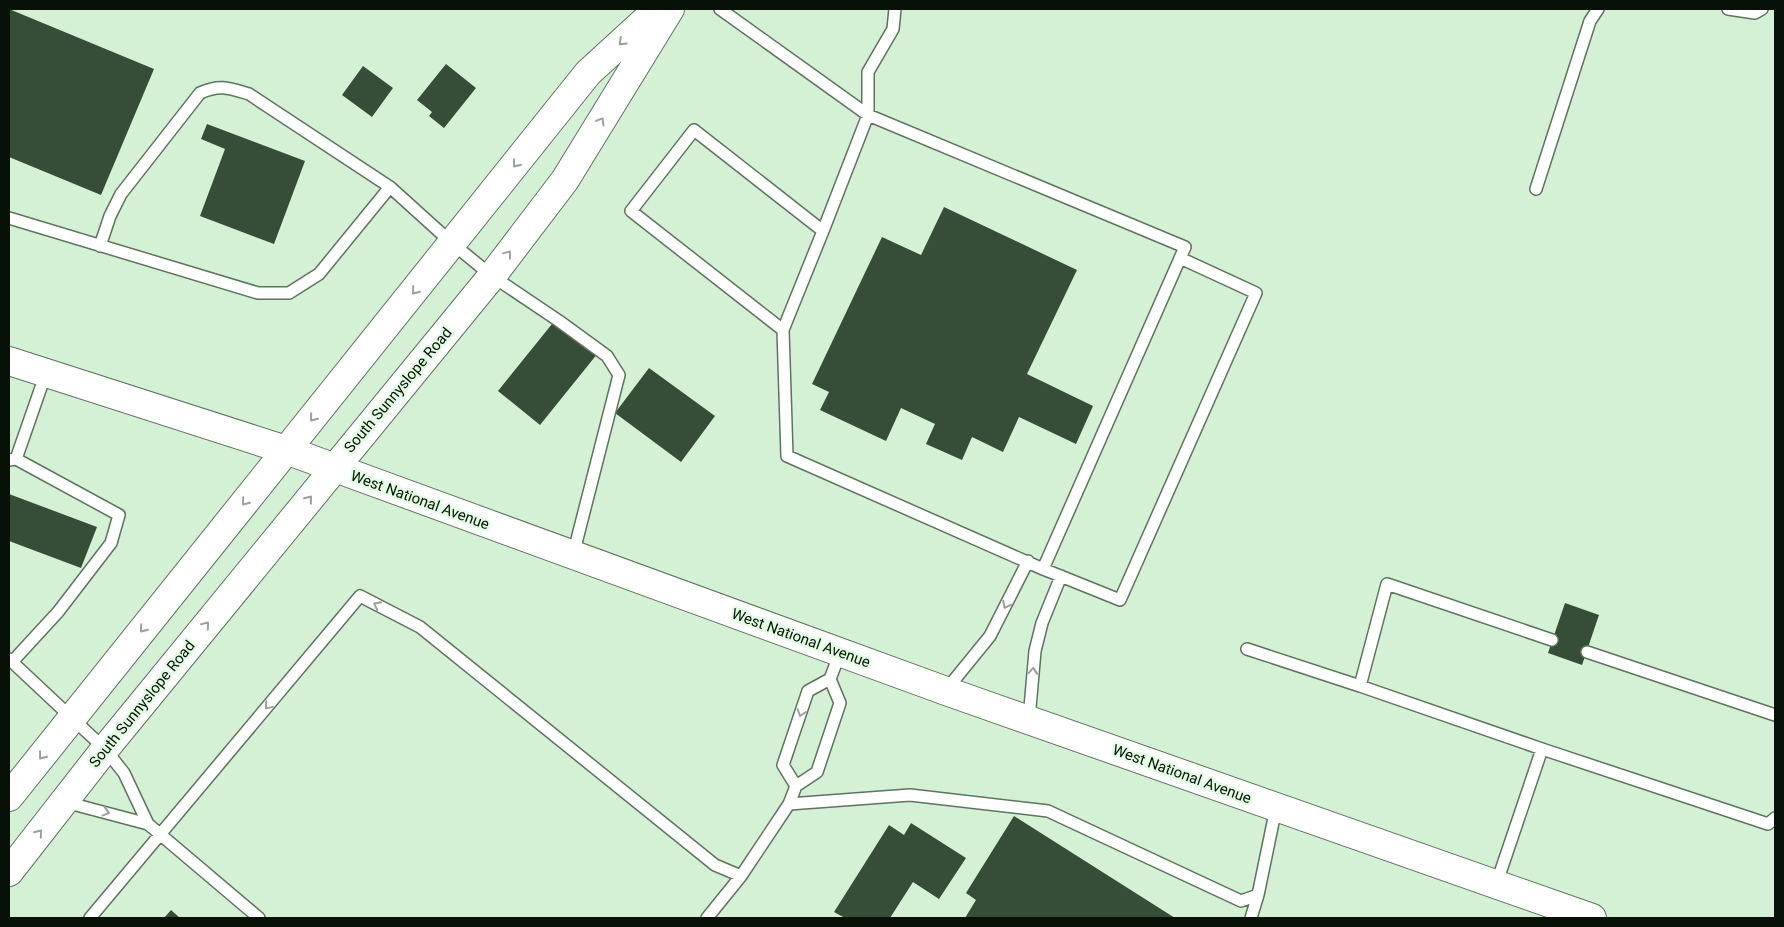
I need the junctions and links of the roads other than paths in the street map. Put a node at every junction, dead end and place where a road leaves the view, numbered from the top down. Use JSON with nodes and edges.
{"nodes":[{"id":1,"x":658,"y":9,"type":"edge"},
{"id":2,"x":670,"y":9,"type":"edge"},
{"id":3,"x":720,"y":9,"type":"edge"},
{"id":4,"x":895,"y":9,"type":"edge"},
{"id":5,"x":1598,"y":9,"type":"edge"},
{"id":6,"x":1728,"y":9,"type":"edge"},
{"id":7,"x":1762,"y":9,"type":"edge"},
{"id":8,"x":868,"y":115,"type":"junction"},
{"id":9,"x":390,"y":188,"type":"junction"},
{"id":10,"x":1536,"y":189,"type":"dead end"},
{"id":11,"x":9,"y":218,"type":"edge"},
{"id":12,"x":823,"y":231,"type":"junction"},
{"id":13,"x":453,"y":244,"type":"junction"},
{"id":14,"x":100,"y":246,"type":"junction"},
{"id":15,"x":1180,"y":258,"type":"junction"},
{"id":16,"x":492,"y":276,"type":"junction"},
{"id":17,"x":783,"y":330,"type":"junction"},
{"id":18,"x":9,"y":361,"type":"edge"},
{"id":19,"x":46,"y":373,"type":"junction"},
{"id":20,"x":286,"y":450,"type":"junction"},
{"id":21,"x":13,"y":460,"type":"edge"},
{"id":22,"x":334,"y":468,"type":"junction"},
{"id":23,"x":573,"y":556,"type":"junction"},
{"id":24,"x":1028,"y":561,"type":"junction"},
{"id":25,"x":1043,"y":569,"type":"junction"},
{"id":26,"x":1061,"y":576,"type":"junction"},
{"id":27,"x":1552,"y":640,"type":"dead end"},
{"id":28,"x":1247,"y":649,"type":"dead end"},
{"id":29,"x":840,"y":652,"type":"junction"},
{"id":30,"x":1586,"y":652,"type":"dead end"},
{"id":31,"x":10,"y":661,"type":"edge"},
{"id":32,"x":830,"y":679,"type":"junction"},
{"id":33,"x":1360,"y":686,"type":"junction"},
{"id":34,"x":946,"y":691,"type":"junction"},
{"id":35,"x":1775,"y":715,"type":"edge"},
{"id":36,"x":71,"y":719,"type":"junction"},
{"id":37,"x":1029,"y":719,"type":"junction"},
{"id":38,"x":105,"y":749,"type":"junction"},
{"id":39,"x":1542,"y":749,"type":"junction"},
{"id":40,"x":796,"y":786,"type":"junction"},
{"id":41,"x":9,"y":798,"type":"edge"},
{"id":42,"x":64,"y":802,"type":"junction"},
{"id":43,"x":789,"y":804,"type":"junction"},
{"id":44,"x":1276,"y":808,"type":"junction"},
{"id":45,"x":1775,"y":818,"type":"edge"},
{"id":46,"x":148,"y":824,"type":"junction"},
{"id":47,"x":160,"y":834,"type":"junction"},
{"id":48,"x":9,"y":872,"type":"edge"},
{"id":49,"x":741,"y":876,"type":"junction"},
{"id":50,"x":1496,"y":885,"type":"junction"},
{"id":51,"x":1258,"y":895,"type":"junction"},
{"id":52,"x":90,"y":918,"type":"edge"},
{"id":53,"x":259,"y":918,"type":"edge"},
{"id":54,"x":707,"y":918,"type":"edge"},
{"id":55,"x":1251,"y":918,"type":"edge"},
{"id":56,"x":1592,"y":918,"type":"edge"}],
"edges":[{"from":1,"to":13,"type":"street","one_way":true},
{"from":16,"to":2,"type":"street","name":"South Sunnyslope Road","one_way":true},
{"from":3,"to":8,"type":"lane"},
{"from":4,"to":8,"type":"lane"},
{"from":5,"to":10,"type":"lane"},
{"from":6,"to":7,"type":"lane"},
{"from":8,"to":12,"type":"lane"},
{"from":8,"to":15,"type":"lane"},
{"from":9,"to":13,"type":"lane"},
{"from":9,"to":14,"type":"lane"},
{"from":9,"to":14,"type":"lane"},
{"from":11,"to":14,"type":"lane"},
{"from":12,"to":17,"type":"lane"},
{"from":12,"to":17,"type":"lane"},
{"from":13,"to":16,"type":"lane"},
{"from":13,"to":20,"type":"street","one_way":true},
{"from":15,"to":25,"type":"lane"},
{"from":15,"to":26,"type":"lane"},
{"from":16,"to":22,"type":"street","name":"South Sunnyslope Road"},
{"from":16,"to":23,"type":"lane"},
{"from":17,"to":24,"type":"lane"},
{"from":18,"to":19,"type":"street","name":"West National Avenue"},
{"from":19,"to":20,"type":"street","name":"West National Avenue"},
{"from":19,"to":21,"type":"lane"},
{"from":20,"to":22,"type":"street","name":"West National Avenue"},
{"from":20,"to":36,"type":"street","one_way":true},
{"from":21,"to":31,"type":"lane"},
{"from":22,"to":23,"type":"street","name":"West National Avenue"},
{"from":38,"to":22,"type":"street","name":"South Sunnyslope Road","one_way":true},
{"from":23,"to":29,"type":"street","name":"West National Avenue"},
{"from":24,"to":25,"type":"lane"},
{"from":24,"to":34,"type":"lane","one_way":true},
{"from":25,"to":26,"type":"lane"},
{"from":37,"to":26,"type":"lane","one_way":true},
{"from":27,"to":33,"type":"lane"},
{"from":28,"to":33,"type":"lane"},
{"from":29,"to":32,"type":"lane"},
{"from":29,"to":34,"type":"street","name":"West National Avenue"},
{"from":30,"to":35,"type":"lane"},
{"from":31,"to":36,"type":"lane"},
{"from":32,"to":40,"type":"lane"},
{"from":32,"to":40,"type":"lane","one_way":true},
{"from":33,"to":39,"type":"lane"},
{"from":34,"to":37,"type":"street","name":"West National Avenue"},
{"from":36,"to":38,"type":"lane"},
{"from":36,"to":41,"type":"street","one_way":true},
{"from":37,"to":44,"type":"street","name":"West National Avenue"},
{"from":38,"to":42,"type":"street","name":"South Sunnyslope Road"},
{"from":38,"to":46,"type":"lane"},
{"from":39,"to":45,"type":"lane"},
{"from":39,"to":50,"type":"lane"},
{"from":40,"to":43,"type":"lane"},
{"from":42,"to":46,"type":"lane","one_way":true},
{"from":48,"to":42,"type":"street","name":"South Sunnyslope Road","one_way":true},
{"from":43,"to":49,"type":"lane"},
{"from":43,"to":51,"type":"lane"},
{"from":44,"to":50,"type":"street","name":"West National Avenue"},
{"from":44,"to":51,"type":"lane"},
{"from":46,"to":47,"type":"lane"},
{"from":49,"to":47,"type":"lane","one_way":true},
{"from":47,"to":52,"type":"lane"},
{"from":47,"to":53,"type":"lane"},
{"from":49,"to":54,"type":"lane"},
{"from":50,"to":56,"type":"street","name":"West National Avenue"},
{"from":51,"to":55,"type":"lane"}]}
